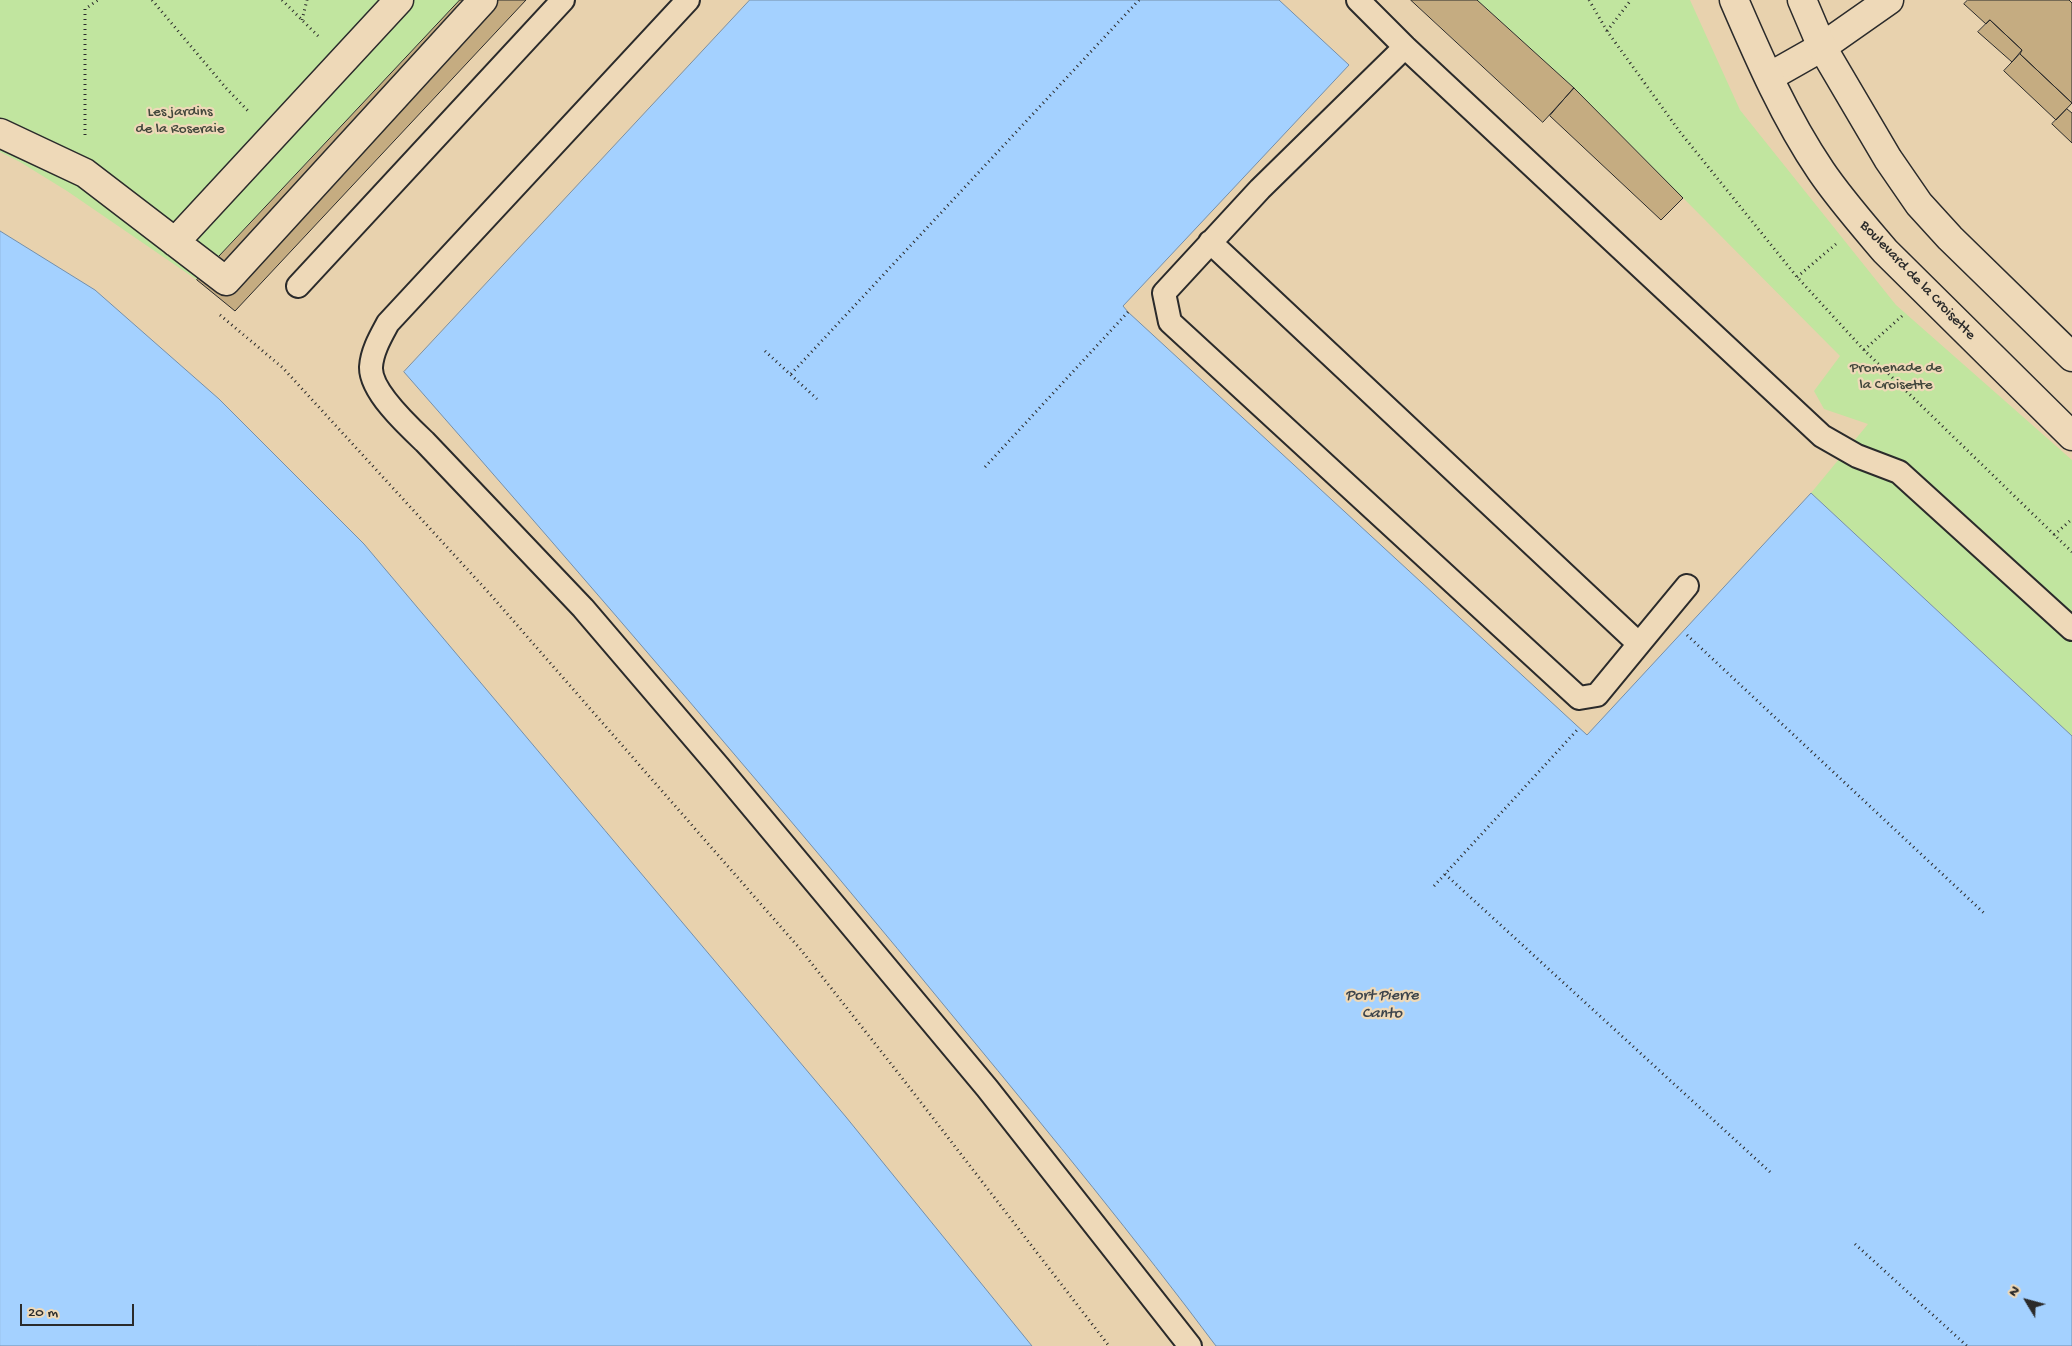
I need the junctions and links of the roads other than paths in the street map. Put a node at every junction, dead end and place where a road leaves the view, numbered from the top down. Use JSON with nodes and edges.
{"nodes":[{"id":1,"x":399,"y":0,"type":"edge"},
{"id":2,"x":484,"y":0,"type":"edge"},
{"id":3,"x":563,"y":0,"type":"edge"},
{"id":4,"x":688,"y":0,"type":"edge"},
{"id":5,"x":1358,"y":0,"type":"edge"},
{"id":6,"x":1734,"y":0,"type":"edge"},
{"id":7,"x":1802,"y":0,"type":"edge"},
{"id":8,"x":1889,"y":0,"type":"edge"},
{"id":9,"x":1404,"y":47,"type":"junction"},
{"id":10,"x":1822,"y":47,"type":"junction"},
{"id":11,"x":1769,"y":77,"type":"junction"},
{"id":12,"x":0,"y":133,"type":"edge"},
{"id":13,"x":175,"y":242,"type":"junction"},
{"id":14,"x":1210,"y":242,"type":"junction"},
{"id":15,"x":298,"y":286,"type":"dead end"},
{"id":16,"x":2072,"y":357,"type":"edge"},
{"id":17,"x":2072,"y":436,"type":"edge"},
{"id":18,"x":1688,"y":586,"type":"dead end"},
{"id":19,"x":2072,"y":629,"type":"edge"},
{"id":20,"x":1639,"y":644,"type":"junction"},
{"id":21,"x":1190,"y":1346,"type":"edge"}],
"edges":[{"from":1,"to":13,"type":"street"},
{"from":2,"to":13,"type":"street"},
{"from":3,"to":15,"type":"lane"},
{"from":4,"to":21,"type":"lane"},
{"from":5,"to":9,"type":"lane"},
{"from":6,"to":11,"type":"street","name":"Boulevard de la Croisette"},
{"from":7,"to":10,"type":"street"},
{"from":8,"to":10,"type":"street"},
{"from":9,"to":14,"type":"lane"},
{"from":9,"to":19,"type":"lane"},
{"from":10,"to":11,"type":"street"},
{"from":10,"to":16,"type":"street"},
{"from":11,"to":17,"type":"street","name":"Boulevard de la Croisette"},
{"from":12,"to":13,"type":"street"},
{"from":14,"to":20,"type":"lane"},
{"from":14,"to":20,"type":"lane"},
{"from":18,"to":20,"type":"lane"}]}
